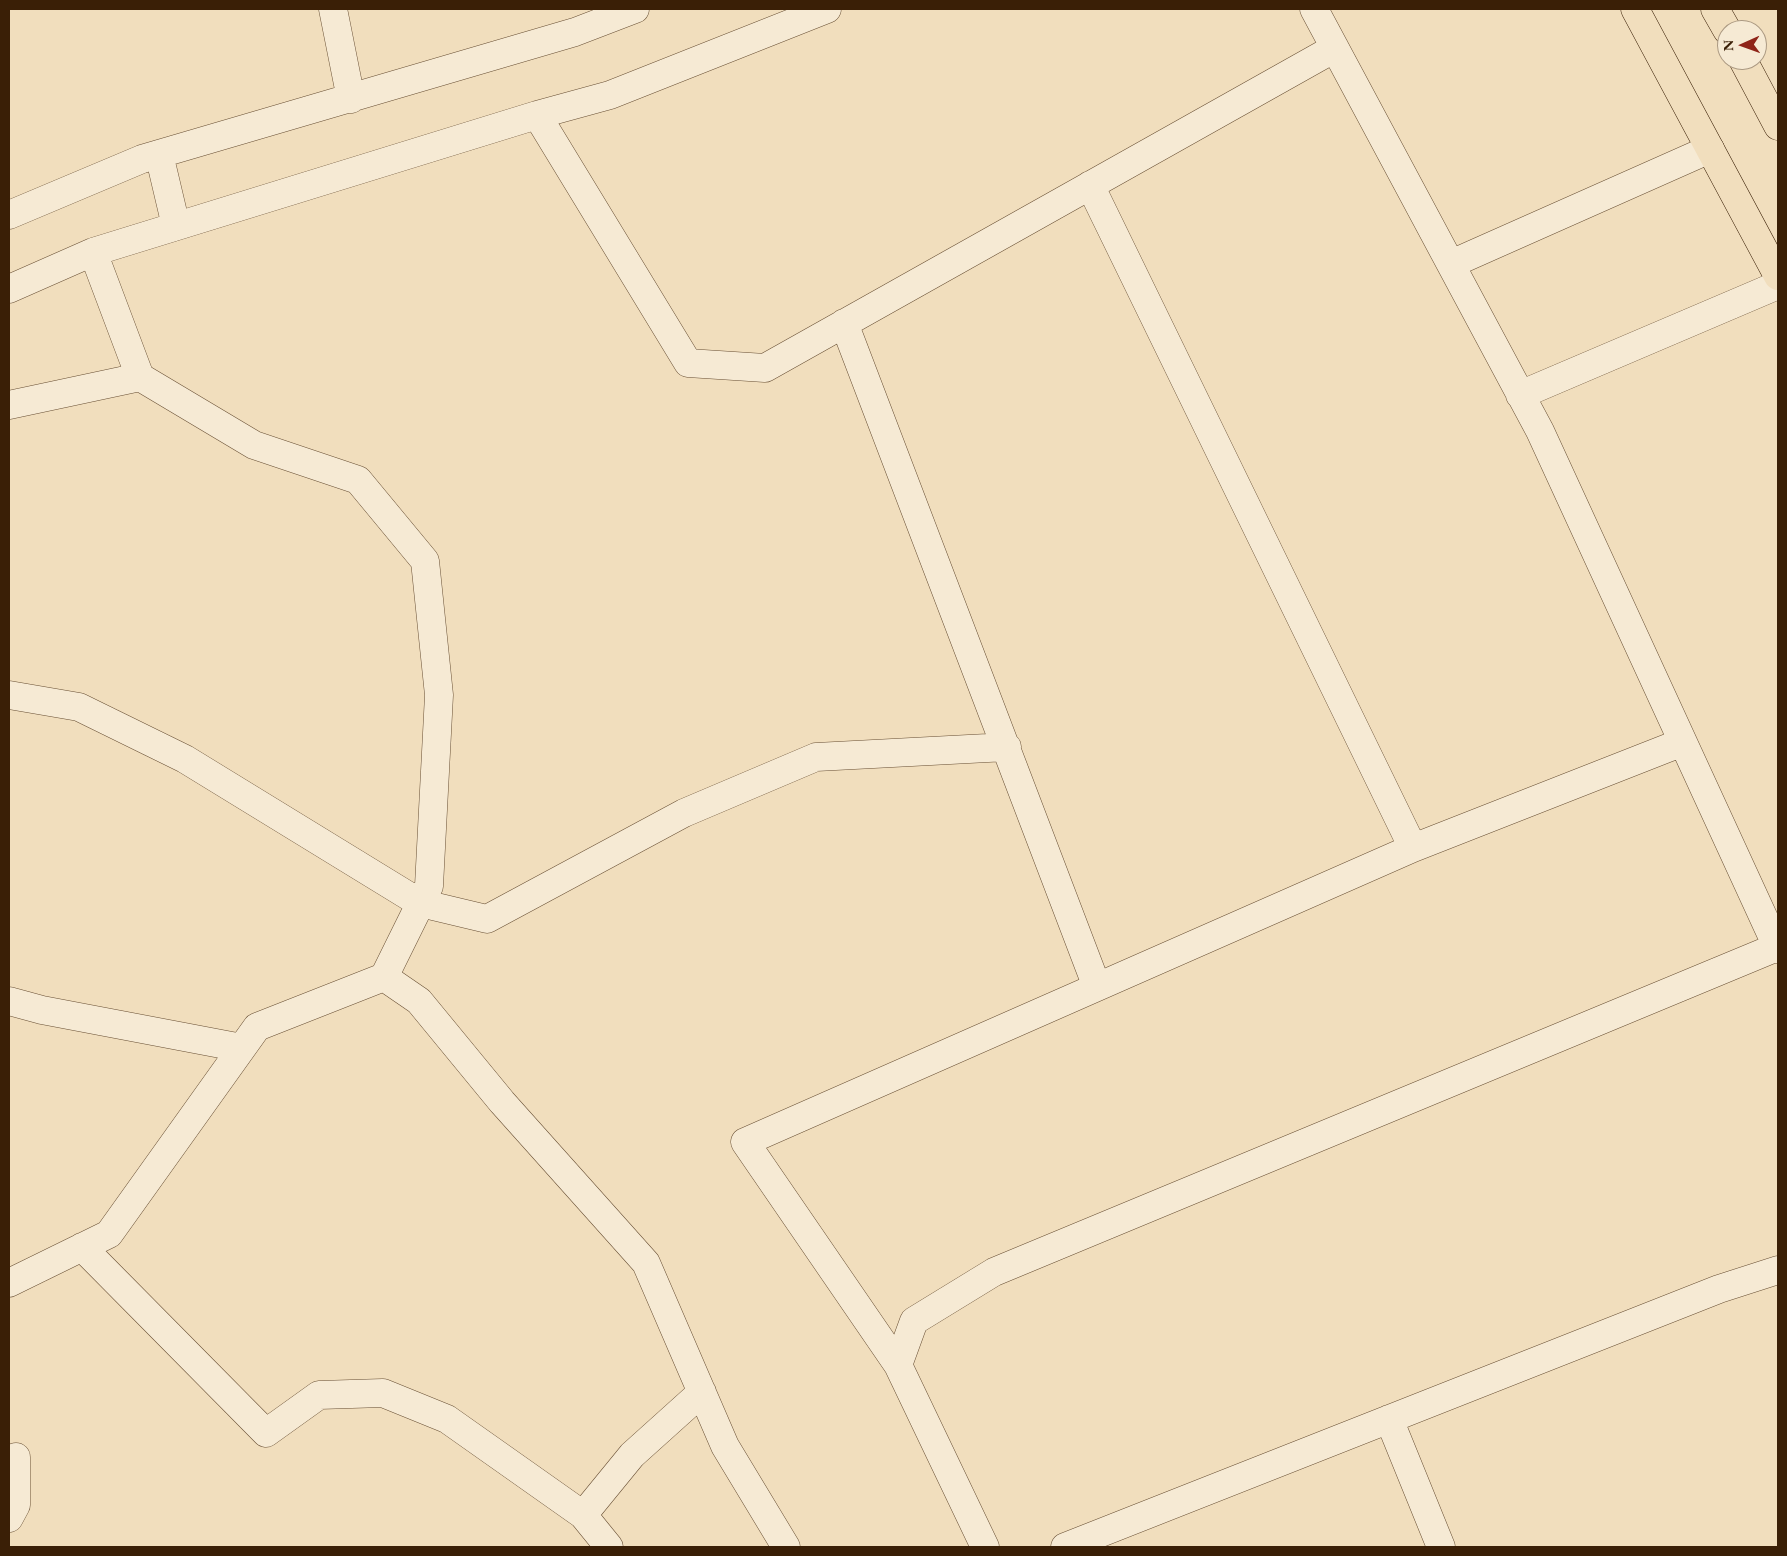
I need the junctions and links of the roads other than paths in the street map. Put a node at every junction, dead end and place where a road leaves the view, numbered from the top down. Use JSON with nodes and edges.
{"nodes":[{"id":1,"x":332,"y":9,"type":"edge"},
{"id":2,"x":635,"y":9,"type":"edge"},
{"id":3,"x":827,"y":9,"type":"edge"},
{"id":4,"x":1314,"y":9,"type":"edge"},
{"id":5,"x":1635,"y":9,"type":"edge"},
{"id":6,"x":1715,"y":9,"type":"edge"},
{"id":7,"x":1721,"y":20,"type":"edge"},
{"id":8,"x":1335,"y":48,"type":"junction"},
{"id":9,"x":1748,"y":70,"type":"edge"},
{"id":10,"x":351,"y":99,"type":"junction"},
{"id":11,"x":537,"y":114,"type":"junction"},
{"id":12,"x":1778,"y":126,"type":"edge"},
{"id":13,"x":1710,"y":149,"type":"junction"},
{"id":14,"x":159,"y":154,"type":"junction"},
{"id":15,"x":1090,"y":185,"type":"junction"},
{"id":16,"x":9,"y":215,"type":"edge"},
{"id":17,"x":176,"y":226,"type":"junction"},
{"id":18,"x":92,"y":252,"type":"junction"},
{"id":19,"x":1451,"y":264,"type":"junction"},
{"id":20,"x":1778,"y":276,"type":"edge"},
{"id":21,"x":1778,"y":285,"type":"edge"},
{"id":22,"x":9,"y":289,"type":"edge"},
{"id":23,"x":844,"y":323,"type":"junction"},
{"id":24,"x":140,"y":377,"type":"junction"},
{"id":25,"x":1520,"y":395,"type":"junction"},
{"id":26,"x":9,"y":405,"type":"edge"},
{"id":27,"x":9,"y":695,"type":"edge"},
{"id":28,"x":1683,"y":742,"type":"junction"},
{"id":29,"x":1007,"y":747,"type":"junction"},
{"id":30,"x":1413,"y":848,"type":"junction"},
{"id":31,"x":420,"y":903,"type":"junction"},
{"id":32,"x":1778,"y":948,"type":"edge"},
{"id":33,"x":384,"y":977,"type":"junction"},
{"id":34,"x":1097,"y":987,"type":"junction"},
{"id":35,"x":9,"y":1000,"type":"edge"},
{"id":36,"x":242,"y":1048,"type":"junction"},
{"id":37,"x":82,"y":1247,"type":"junction"},
{"id":38,"x":1778,"y":1270,"type":"edge"},
{"id":39,"x":9,"y":1283,"type":"edge"},
{"id":40,"x":898,"y":1365,"type":"junction"},
{"id":41,"x":702,"y":1392,"type":"junction"},
{"id":42,"x":1389,"y":1419,"type":"junction"},
{"id":43,"x":16,"y":1457,"type":"dead end"},
{"id":44,"x":583,"y":1516,"type":"junction"},
{"id":45,"x":9,"y":1518,"type":"edge"},
{"id":46,"x":609,"y":1547,"type":"edge"},
{"id":47,"x":786,"y":1547,"type":"edge"},
{"id":48,"x":985,"y":1547,"type":"edge"},
{"id":49,"x":1065,"y":1547,"type":"edge"},
{"id":50,"x":1441,"y":1547,"type":"edge"}],
"edges":[{"from":1,"to":10,"type":"street"},
{"from":2,"to":10,"type":"street"},
{"from":3,"to":11,"type":"street"},
{"from":4,"to":8,"type":"street"},
{"from":5,"to":13,"type":"main road"},
{"from":6,"to":7,"type":"main road"},
{"from":8,"to":15,"type":"street"},
{"from":8,"to":19,"type":"street"},
{"from":9,"to":12,"type":"main road"},
{"from":10,"to":14,"type":"street"},
{"from":11,"to":17,"type":"street"},
{"from":11,"to":23,"type":"street"},
{"from":13,"to":19,"type":"street"},
{"from":13,"to":20,"type":"main road"},
{"from":14,"to":16,"type":"street"},
{"from":14,"to":17,"type":"street"},
{"from":15,"to":23,"type":"street"},
{"from":15,"to":30,"type":"street"},
{"from":17,"to":18,"type":"street"},
{"from":18,"to":22,"type":"street"},
{"from":18,"to":24,"type":"street"},
{"from":19,"to":25,"type":"street"},
{"from":21,"to":25,"type":"street"},
{"from":23,"to":29,"type":"street"},
{"from":24,"to":26,"type":"street"},
{"from":24,"to":31,"type":"street"},
{"from":25,"to":28,"type":"street"},
{"from":27,"to":31,"type":"street"},
{"from":28,"to":30,"type":"street"},
{"from":28,"to":32,"type":"street"},
{"from":29,"to":31,"type":"street"},
{"from":29,"to":34,"type":"street"},
{"from":30,"to":34,"type":"street"},
{"from":31,"to":33,"type":"street"},
{"from":32,"to":40,"type":"street"},
{"from":33,"to":36,"type":"street"},
{"from":33,"to":41,"type":"street"},
{"from":34,"to":40,"type":"street"},
{"from":35,"to":36,"type":"street"},
{"from":36,"to":37,"type":"street"},
{"from":37,"to":39,"type":"street"},
{"from":37,"to":44,"type":"street"},
{"from":38,"to":42,"type":"street"},
{"from":40,"to":48,"type":"street"},
{"from":41,"to":44,"type":"street"},
{"from":41,"to":47,"type":"street"},
{"from":42,"to":49,"type":"street"},
{"from":42,"to":50,"type":"street"},
{"from":43,"to":45,"type":"street"},
{"from":44,"to":46,"type":"street"}]}
